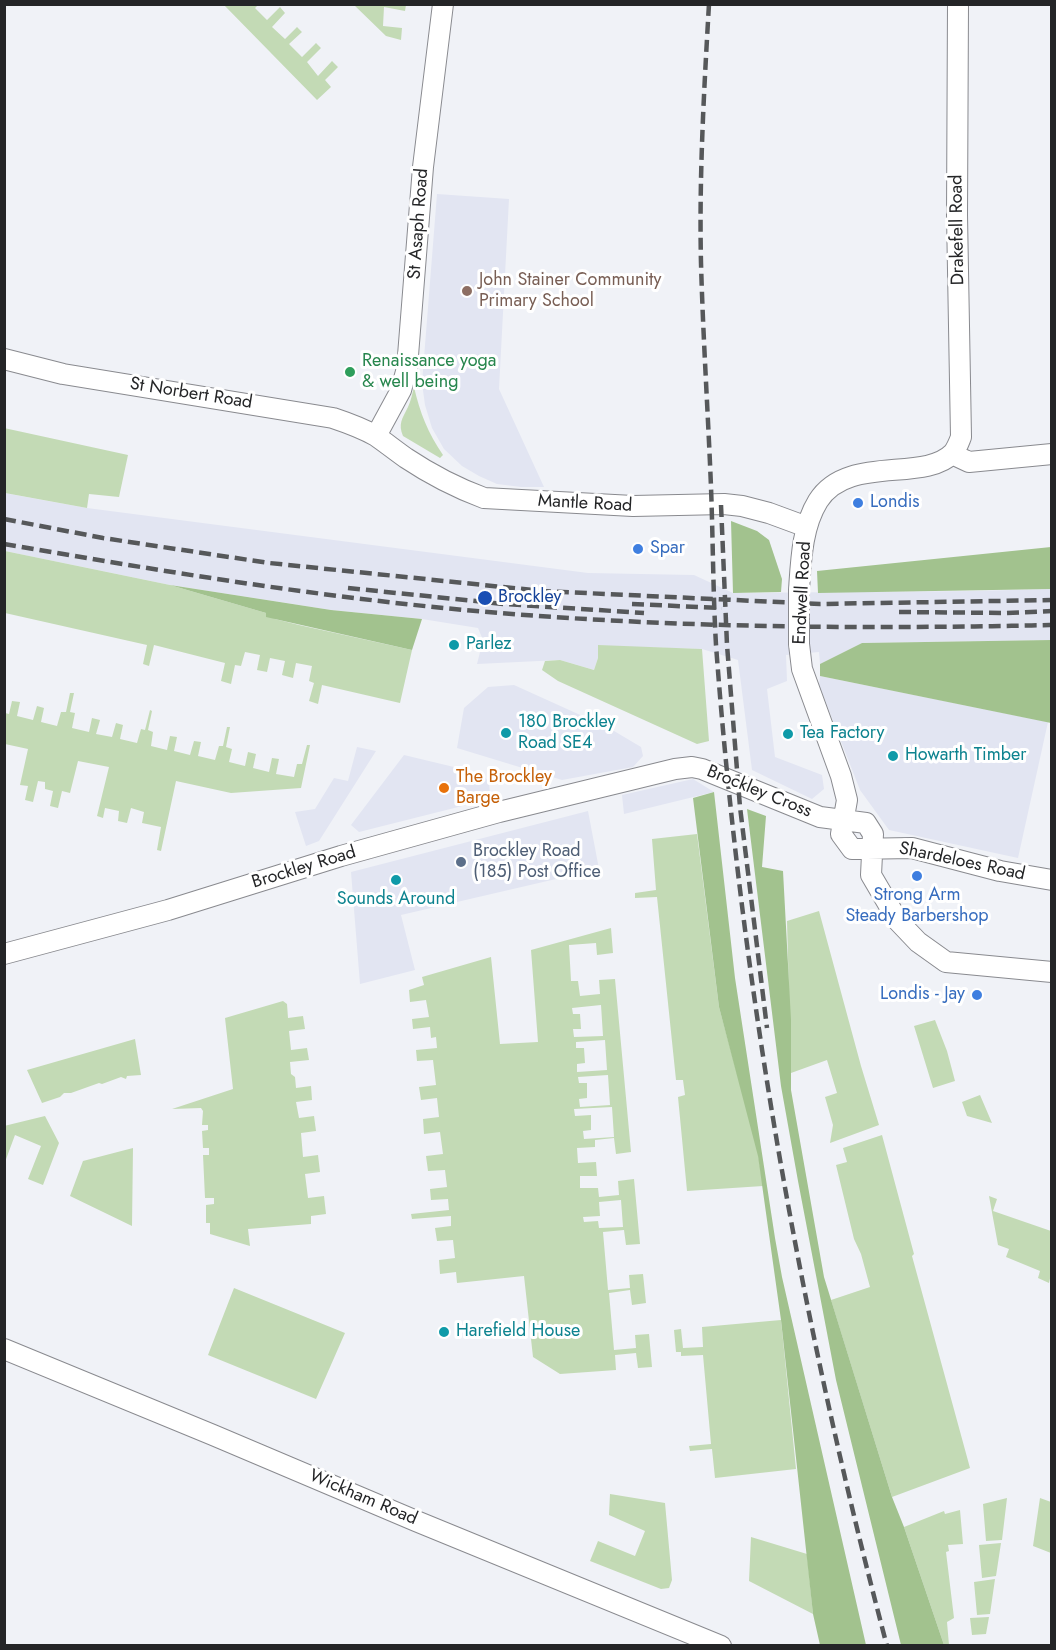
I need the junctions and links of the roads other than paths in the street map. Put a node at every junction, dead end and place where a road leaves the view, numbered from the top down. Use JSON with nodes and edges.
{"nodes":[{"id":1,"x":443,"y":4,"type":"edge"},
{"id":2,"x":958,"y":4,"type":"edge"},
{"id":3,"x":4,"y":359,"type":"edge"},
{"id":4,"x":376,"y":436,"type":"junction"},
{"id":5,"x":952,"y":453,"type":"junction"},
{"id":6,"x":1052,"y":454,"type":"edge"},
{"id":7,"x":807,"y":527,"type":"junction"},
{"id":8,"x":605,"y":786,"type":"joint"},
{"id":9,"x":842,"y":819,"type":"junction"},
{"id":10,"x":873,"y":848,"type":"junction"},
{"id":11,"x":1052,"y":880,"type":"edge"},
{"id":12,"x":4,"y":954,"type":"edge"},
{"id":13,"x":1052,"y":972,"type":"edge"},
{"id":14,"x":4,"y":1349,"type":"edge"},
{"id":15,"x":722,"y":1646,"type":"edge"}],
"edges":[{"from":1,"to":4,"type":"street","name":"St Asaph Road"},
{"from":2,"to":5,"type":"street","name":"Drakefell Road"},
{"from":3,"to":4,"type":"street","name":"St Norbert Road"},
{"from":4,"to":7,"type":"street","name":"Mantle Road"},
{"from":5,"to":6,"type":"street"},
{"from":5,"to":7,"type":"street","name":"Endwell Road"},
{"from":7,"to":9,"type":"street","name":"Endwell Road","bridge":true},
{"from":8,"to":9,"type":"street","name":"Brockley Cross"},
{"from":8,"to":12,"type":"street","name":"Brockley Road"},
{"from":9,"to":10,"type":"street","name":"Shardeloes Road"},
{"from":10,"to":11,"type":"street","name":"Shardeloes Road"},
{"from":10,"to":13,"type":"street"},
{"from":14,"to":15,"type":"street","name":"Wickham Road"}]}
